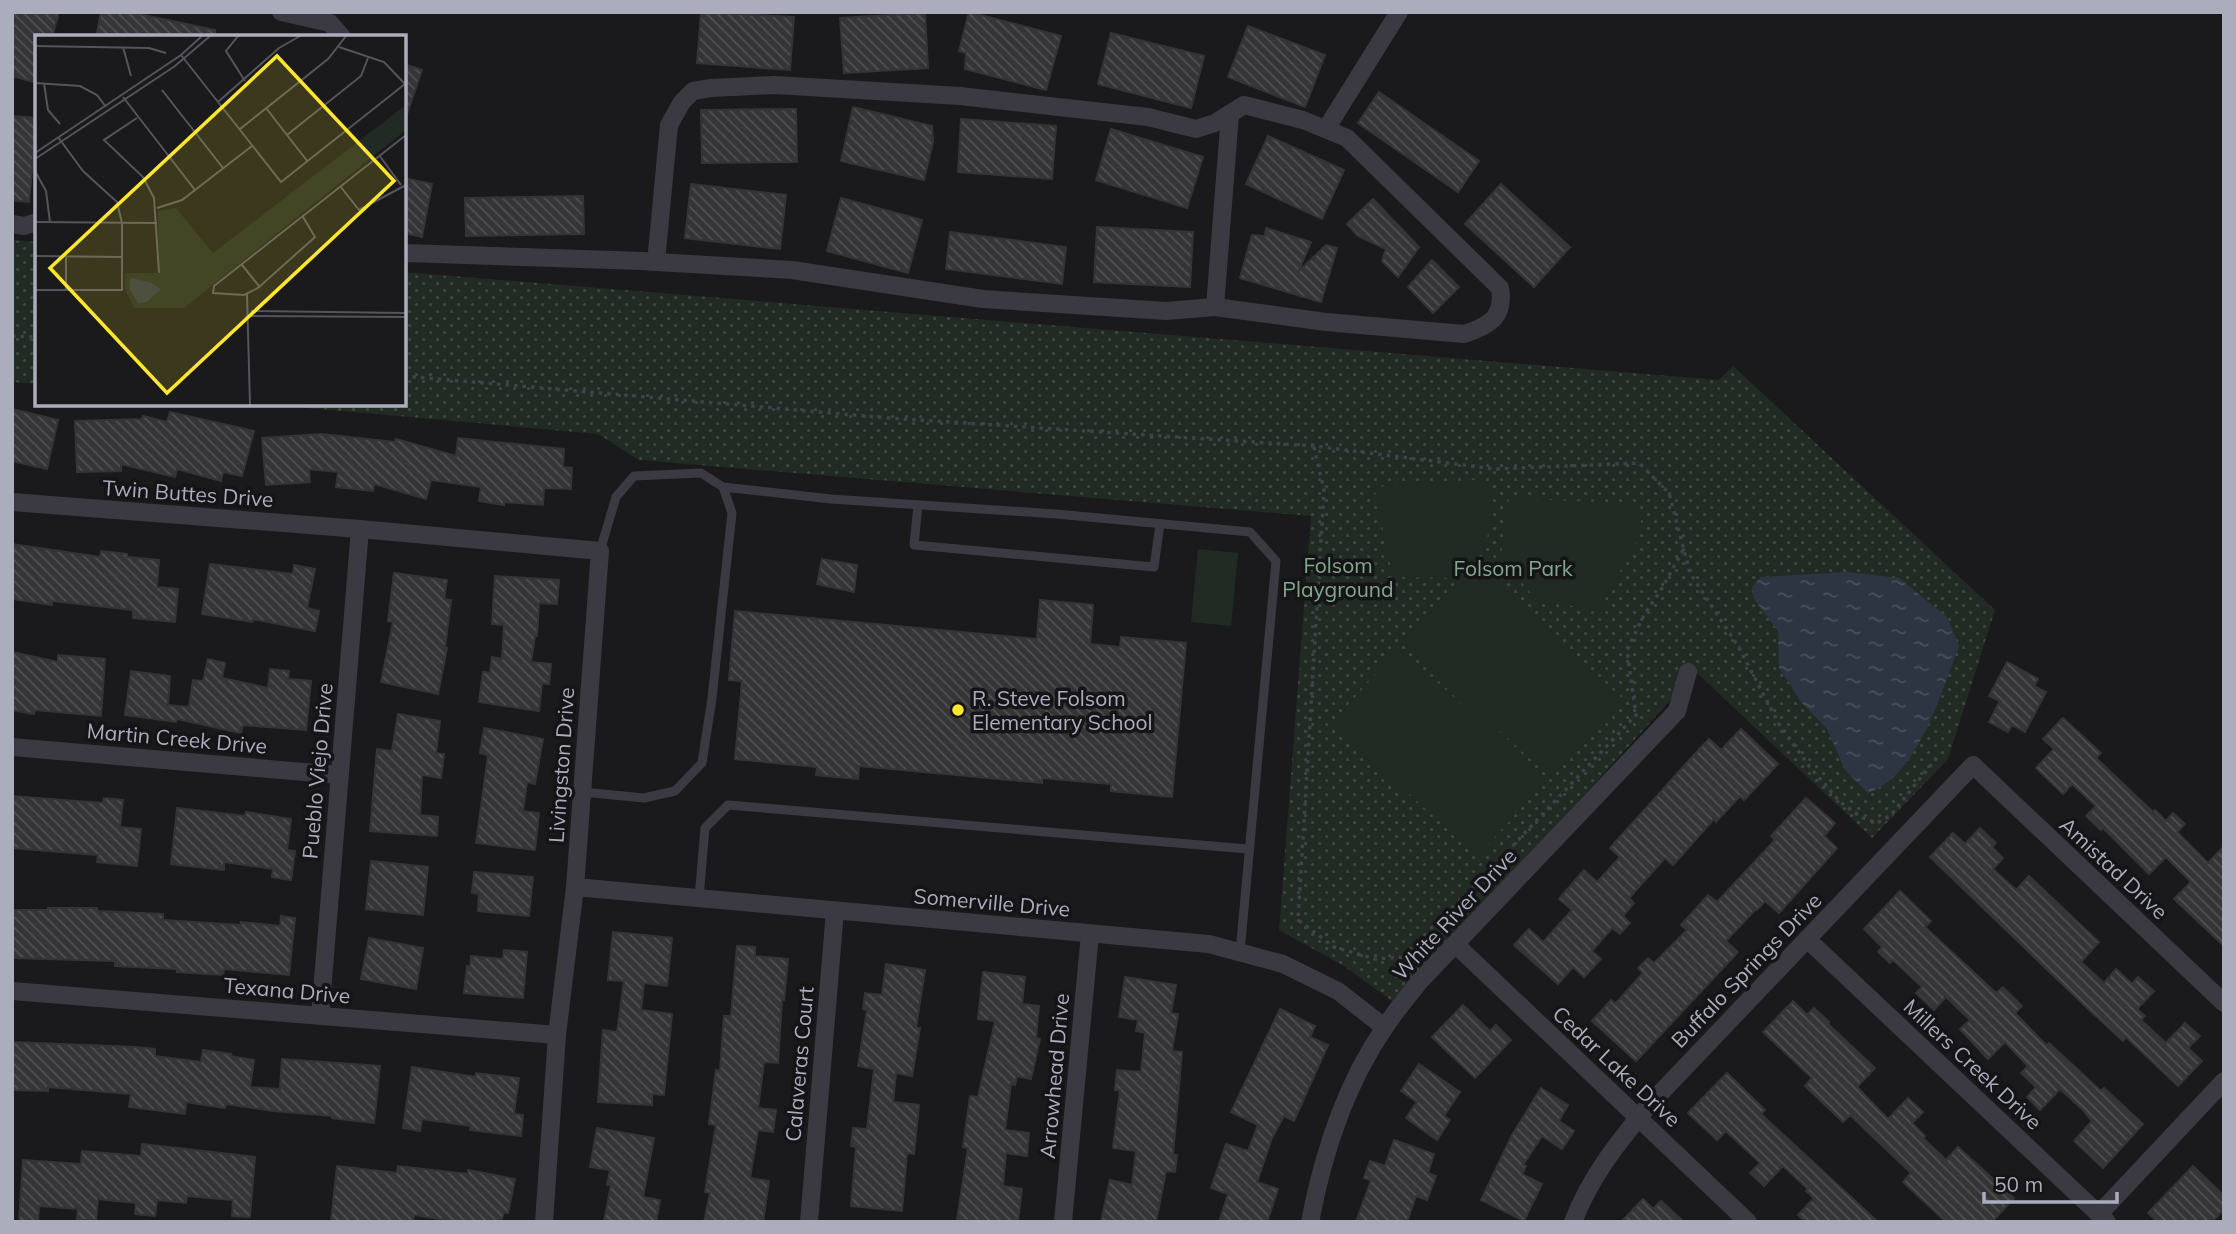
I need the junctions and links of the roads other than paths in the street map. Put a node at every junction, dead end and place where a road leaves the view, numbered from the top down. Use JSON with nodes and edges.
{"nodes":[{"id":1,"x":281,"y":12,"type":"edge"},
{"id":2,"x":1394,"y":14,"type":"edge"},
{"id":3,"x":340,"y":35,"type":"edge"},
{"id":4,"x":1230,"y":114,"type":"junction"},
{"id":5,"x":1326,"y":129,"type":"junction"},
{"id":6,"x":35,"y":223,"type":"edge"},
{"id":7,"x":12,"y":224,"type":"edge"},
{"id":8,"x":406,"y":253,"type":"edge"},
{"id":9,"x":656,"y":262,"type":"junction"},
{"id":10,"x":1215,"y":307,"type":"junction"},
{"id":11,"x":723,"y":487,"type":"junction"},
{"id":12,"x":12,"y":502,"type":"edge"},
{"id":13,"x":918,"y":505,"type":"junction"},
{"id":14,"x":1160,"y":524,"type":"junction"},
{"id":15,"x":360,"y":529,"type":"junction"},
{"id":16,"x":600,"y":551,"type":"junction"},
{"id":17,"x":1688,"y":672,"type":"dead end"},
{"id":18,"x":12,"y":747,"type":"edge"},
{"id":19,"x":1973,"y":765,"type":"joint"},
{"id":20,"x":339,"y":775,"type":"junction"},
{"id":21,"x":582,"y":792,"type":"junction"},
{"id":22,"x":1248,"y":849,"type":"junction"},
{"id":23,"x":575,"y":887,"type":"junction"},
{"id":24,"x":699,"y":898,"type":"junction"},
{"id":25,"x":835,"y":911,"type":"junction"},
{"id":26,"x":1090,"y":934,"type":"junction"},
{"id":27,"x":1807,"y":939,"type":"junction"},
{"id":28,"x":1455,"y":944,"type":"junction"},
{"id":29,"x":1240,"y":952,"type":"junction"},
{"id":30,"x":12,"y":991,"type":"edge"},
{"id":31,"x":2224,"y":1003,"type":"edge"},
{"id":32,"x":320,"y":1016,"type":"junction"},
{"id":33,"x":1384,"y":1027,"type":"junction"},
{"id":34,"x":557,"y":1035,"type":"junction"},
{"id":35,"x":2224,"y":1081,"type":"edge"},
{"id":36,"x":1639,"y":1117,"type":"junction"},
{"id":37,"x":2103,"y":1218,"type":"edge"},
{"id":38,"x":544,"y":1222,"type":"edge"},
{"id":39,"x":808,"y":1222,"type":"edge"},
{"id":40,"x":1063,"y":1222,"type":"edge"},
{"id":41,"x":1310,"y":1222,"type":"edge"},
{"id":42,"x":1573,"y":1222,"type":"edge"},
{"id":43,"x":1748,"y":1222,"type":"edge"}],
"edges":[{"from":1,"to":3,"type":"street"},
{"from":2,"to":5,"type":"street"},
{"from":4,"to":5,"type":"street"},
{"from":4,"to":9,"type":"street"},
{"from":4,"to":10,"type":"street"},
{"from":5,"to":10,"type":"street"},
{"from":6,"to":7,"type":"street"},
{"from":8,"to":9,"type":"street"},
{"from":9,"to":10,"type":"street"},
{"from":11,"to":13,"type":"lane"},
{"from":11,"to":16,"type":"lane"},
{"from":11,"to":21,"type":"lane"},
{"from":12,"to":15,"type":"street","name":"Twin Buttes Drive"},
{"from":13,"to":14,"type":"lane"},
{"from":13,"to":14,"type":"lane"},
{"from":14,"to":22,"type":"lane"},
{"from":15,"to":16,"type":"street"},
{"from":15,"to":20,"type":"street","name":"Pueblo Viejo Drive"},
{"from":16,"to":21,"type":"street","name":"Livingston Drive"},
{"from":17,"to":28,"type":"street","name":"White River Drive"},
{"from":18,"to":20,"type":"street","name":"Martin Creek Drive"},
{"from":19,"to":27,"type":"street","name":"Buffalo Springs Drive"},
{"from":19,"to":31,"type":"street","name":"Amistad Drive"},
{"from":20,"to":32,"type":"street","name":"Pueblo Viejo Drive"},
{"from":21,"to":23,"type":"street","name":"Livingston Drive"},
{"from":22,"to":24,"type":"lane"},
{"from":22,"to":29,"type":"lane"},
{"from":23,"to":24,"type":"street","name":"Somerville Drive"},
{"from":23,"to":34,"type":"street","name":"Livingston Drive"},
{"from":24,"to":25,"type":"street","name":"Somerville Drive"},
{"from":25,"to":26,"type":"street","name":"Somerville Drive"},
{"from":25,"to":39,"type":"street","name":"Calaveras Court"},
{"from":26,"to":29,"type":"street","name":"Somerville Drive"},
{"from":26,"to":40,"type":"street","name":"Arrowhead Drive"},
{"from":27,"to":36,"type":"street","name":"Buffalo Springs Drive"},
{"from":27,"to":37,"type":"street","name":"Millers Creek Drive"},
{"from":28,"to":33,"type":"street","name":"White River Drive"},
{"from":28,"to":36,"type":"street","name":"Cedar Lake Drive"},
{"from":29,"to":33,"type":"street","name":"Somerville Drive"},
{"from":30,"to":32,"type":"street","name":"Texana Drive"},
{"from":32,"to":34,"type":"street","name":"Texana Drive"},
{"from":33,"to":41,"type":"street","name":"White River Drive"},
{"from":34,"to":38,"type":"street","name":"Livingston Drive"},
{"from":35,"to":37,"type":"street"},
{"from":36,"to":42,"type":"street","name":"Buffalo Springs Drive"},
{"from":36,"to":43,"type":"street","name":"Cedar Lake Drive"}]}
